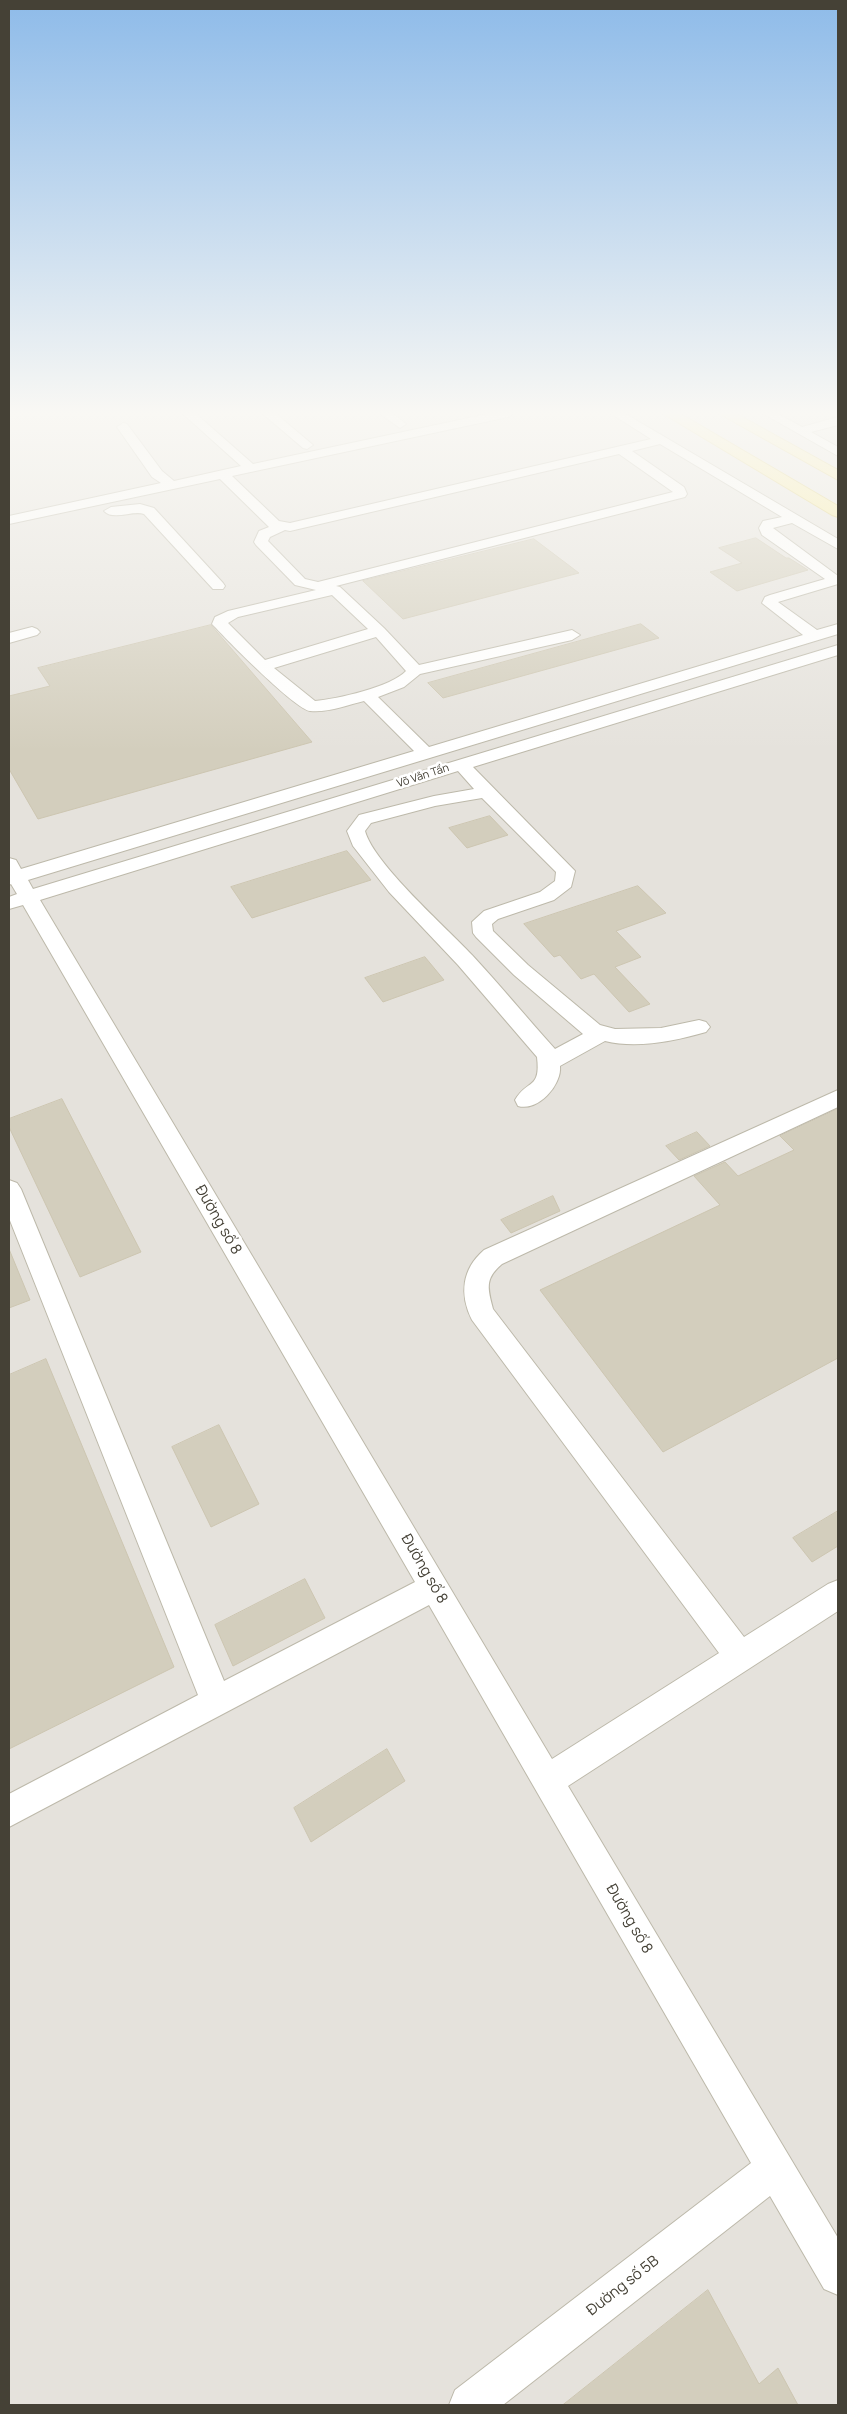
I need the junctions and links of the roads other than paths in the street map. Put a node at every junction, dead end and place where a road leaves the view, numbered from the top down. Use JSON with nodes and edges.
{"nodes":[{"id":1,"x":46,"y":526,"type":"edge"},
{"id":2,"x":164,"y":526,"type":"edge"},
{"id":3,"x":275,"y":526,"type":"edge"},
{"id":4,"x":296,"y":526,"type":"edge"},
{"id":5,"x":555,"y":526,"type":"edge"},
{"id":6,"x":767,"y":526,"type":"edge"},
{"id":7,"x":805,"y":526,"type":"edge"},
{"id":8,"x":280,"y":528,"type":"junction"},
{"id":9,"x":9,"y":534,"type":"edge"},
{"id":10,"x":838,"y":545,"type":"edge"},
{"id":11,"x":218,"y":586,"type":"dead end"},
{"id":12,"x":838,"y":629,"type":"edge"},
{"id":13,"x":379,"y":631,"type":"junction"},
{"id":14,"x":32,"y":632,"type":"dead end"},
{"id":15,"x":572,"y":635,"type":"dead end"},
{"id":16,"x":816,"y":636,"type":"junction"},
{"id":17,"x":9,"y":638,"type":"edge"},
{"id":18,"x":838,"y":650,"type":"edge"},
{"id":19,"x":262,"y":666,"type":"junction"},
{"id":20,"x":415,"y":672,"type":"junction"},
{"id":21,"x":366,"y":694,"type":"junction"},
{"id":22,"x":426,"y":754,"type":"junction"},
{"id":23,"x":461,"y":764,"type":"junction"},
{"id":24,"x":486,"y":792,"type":"junction"},
{"id":25,"x":14,"y":884,"type":"edge"},
{"id":26,"x":699,"y":1026,"type":"dead end"},
{"id":27,"x":603,"y":1033,"type":"junction"},
{"id":28,"x":549,"y":1062,"type":"junction"},
{"id":29,"x":838,"y":1098,"type":"edge"},
{"id":30,"x":526,"y":1100,"type":"dead end"},
{"id":31,"x":9,"y":1189,"type":"edge"},
{"id":32,"x":434,"y":1588,"type":"junction"},
{"id":33,"x":838,"y":1594,"type":"edge"},
{"id":34,"x":740,"y":1656,"type":"junction"},
{"id":35,"x":217,"y":1702,"type":"junction"},
{"id":36,"x":548,"y":1780,"type":"junction"},
{"id":37,"x":9,"y":1811,"type":"edge"},
{"id":38,"x":775,"y":2168,"type":"junction"},
{"id":39,"x":838,"y":2275,"type":"edge"},
{"id":40,"x":470,"y":2405,"type":"edge"}],
"edges":[{"from":1,"to":9,"type":"street"},
{"from":2,"to":11,"type":"street"},
{"from":3,"to":8,"type":"street"},
{"from":4,"to":8,"type":"street"},
{"from":5,"to":8,"type":"street"},
{"from":6,"to":16,"type":"street"},
{"from":7,"to":10,"type":"street"},
{"from":12,"to":16,"type":"street","name":"Võ Văn Tần"},
{"from":13,"to":19,"type":"street"},
{"from":13,"to":19,"type":"street"},
{"from":13,"to":20,"type":"street"},
{"from":14,"to":17,"type":"street"},
{"from":15,"to":20,"type":"street"},
{"from":16,"to":22,"type":"street","name":"Võ Văn Tần"},
{"from":18,"to":23,"type":"street","name":"Võ Văn Tần"},
{"from":19,"to":21,"type":"street"},
{"from":20,"to":21,"type":"street"},
{"from":21,"to":22,"type":"street"},
{"from":22,"to":25,"type":"street","name":"Võ Văn Tần"},
{"from":23,"to":24,"type":"street"},
{"from":23,"to":25,"type":"street","name":"Võ Văn Tần"},
{"from":24,"to":27,"type":"street"},
{"from":24,"to":28,"type":"street"},
{"from":25,"to":32,"type":"street","name":"Đường số 8"},
{"from":26,"to":27,"type":"street"},
{"from":27,"to":28,"type":"lane"},
{"from":28,"to":30,"type":"street"},
{"from":29,"to":34,"type":"street"},
{"from":31,"to":35,"type":"street"},
{"from":32,"to":35,"type":"street"},
{"from":32,"to":36,"type":"street","name":"Đường số 8"},
{"from":33,"to":34,"type":"street"},
{"from":34,"to":36,"type":"street"},
{"from":35,"to":37,"type":"street"},
{"from":36,"to":38,"type":"street","name":"Đường số 8"},
{"from":38,"to":39,"type":"street","name":"Đường số 8"},
{"from":38,"to":40,"type":"street","name":"Đường số 5B"}]}
